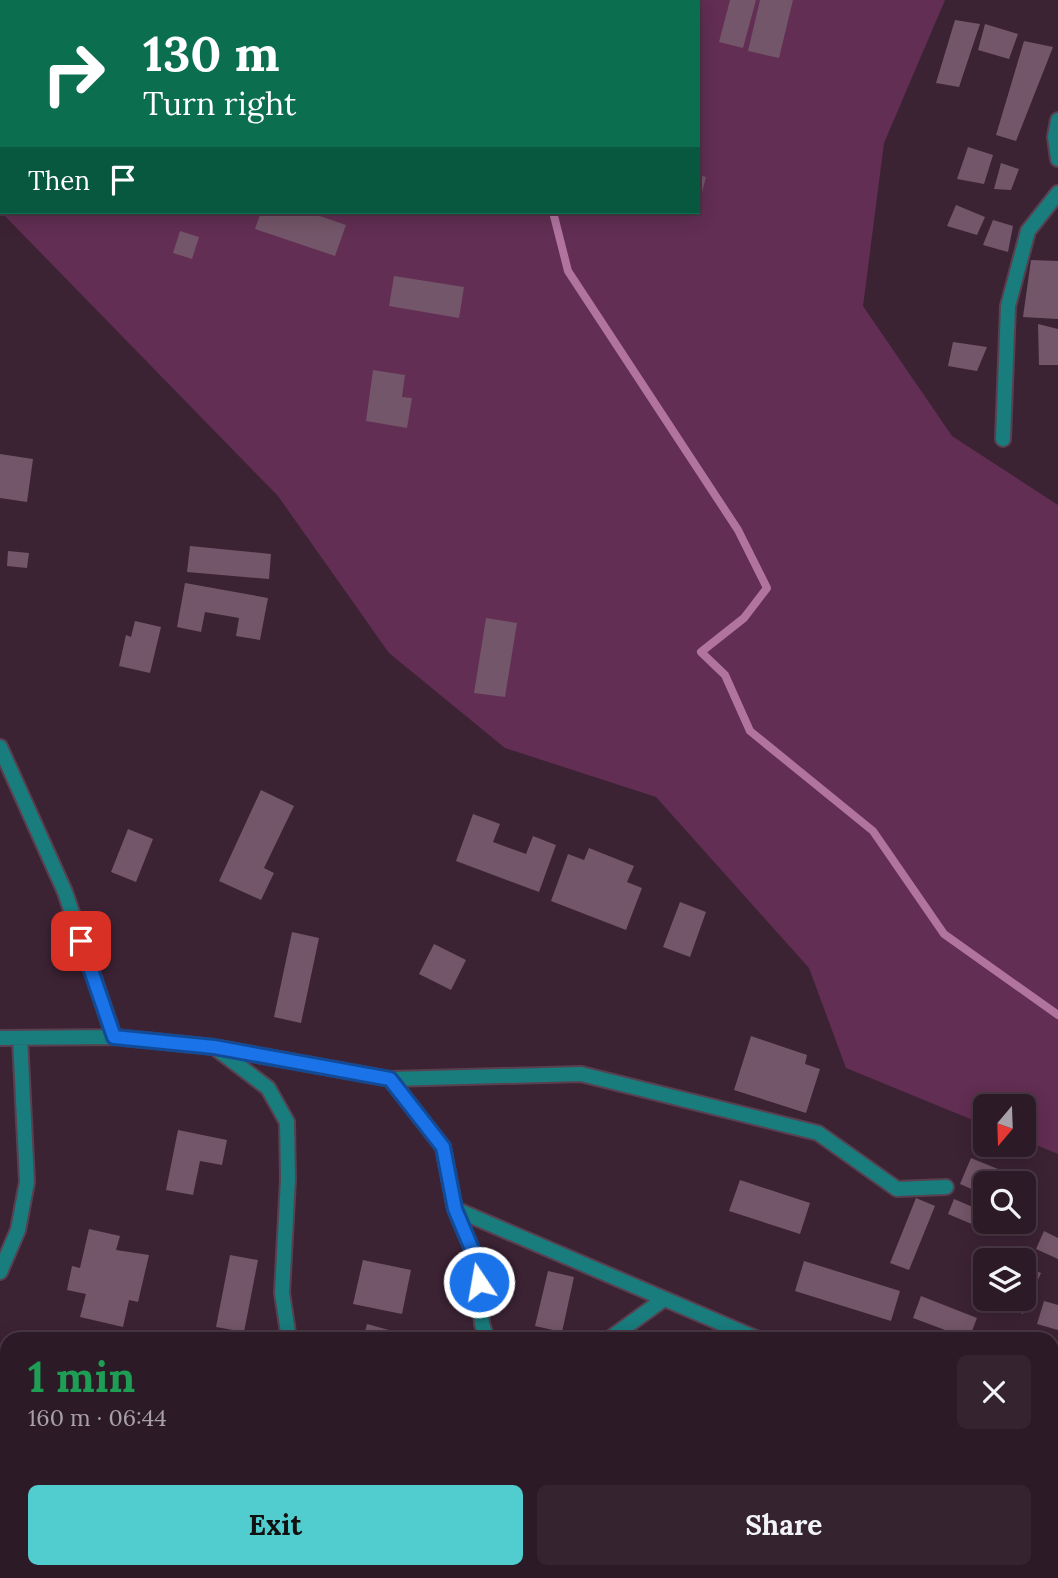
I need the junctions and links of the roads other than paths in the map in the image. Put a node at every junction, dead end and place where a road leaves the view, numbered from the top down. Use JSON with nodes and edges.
{"nodes":[{"id":1,"x":1058,"y":120,"type":"edge"},
{"id":2,"x":1058,"y":159,"type":"edge"},
{"id":3,"x":1058,"y":193,"type":"edge"},
{"id":4,"x":1003,"y":439,"type":"dead end"},
{"id":5,"x":0,"y":747,"type":"edge"},
{"id":6,"x":114,"y":1037,"type":"junction"},
{"id":7,"x":0,"y":1038,"type":"edge"},
{"id":8,"x":20,"y":1038,"type":"junction"},
{"id":9,"x":214,"y":1047,"type":"junction"},
{"id":10,"x":390,"y":1079,"type":"junction"},
{"id":11,"x":946,"y":1187,"type":"dead end"},
{"id":12,"x":455,"y":1209,"type":"junction"},
{"id":13,"x":0,"y":1272,"type":"edge"},
{"id":14,"x":664,"y":1299,"type":"junction"},
{"id":15,"x":288,"y":1332,"type":"edge"},
{"id":16,"x":485,"y":1332,"type":"edge"},
{"id":17,"x":619,"y":1332,"type":"edge"},
{"id":18,"x":742,"y":1332,"type":"edge"}],
"edges":[{"from":1,"to":2,"type":"street"},
{"from":3,"to":4,"type":"street"},
{"from":5,"to":6,"type":"street"},
{"from":6,"to":8,"type":"street"},
{"from":6,"to":9,"type":"street"},
{"from":7,"to":8,"type":"street"},
{"from":8,"to":13,"type":"street"},
{"from":9,"to":10,"type":"street"},
{"from":9,"to":15,"type":"street"},
{"from":10,"to":11,"type":"street"},
{"from":10,"to":12,"type":"street"},
{"from":12,"to":14,"type":"street"},
{"from":12,"to":16,"type":"street"},
{"from":14,"to":17,"type":"street"},
{"from":14,"to":18,"type":"street"}]}
